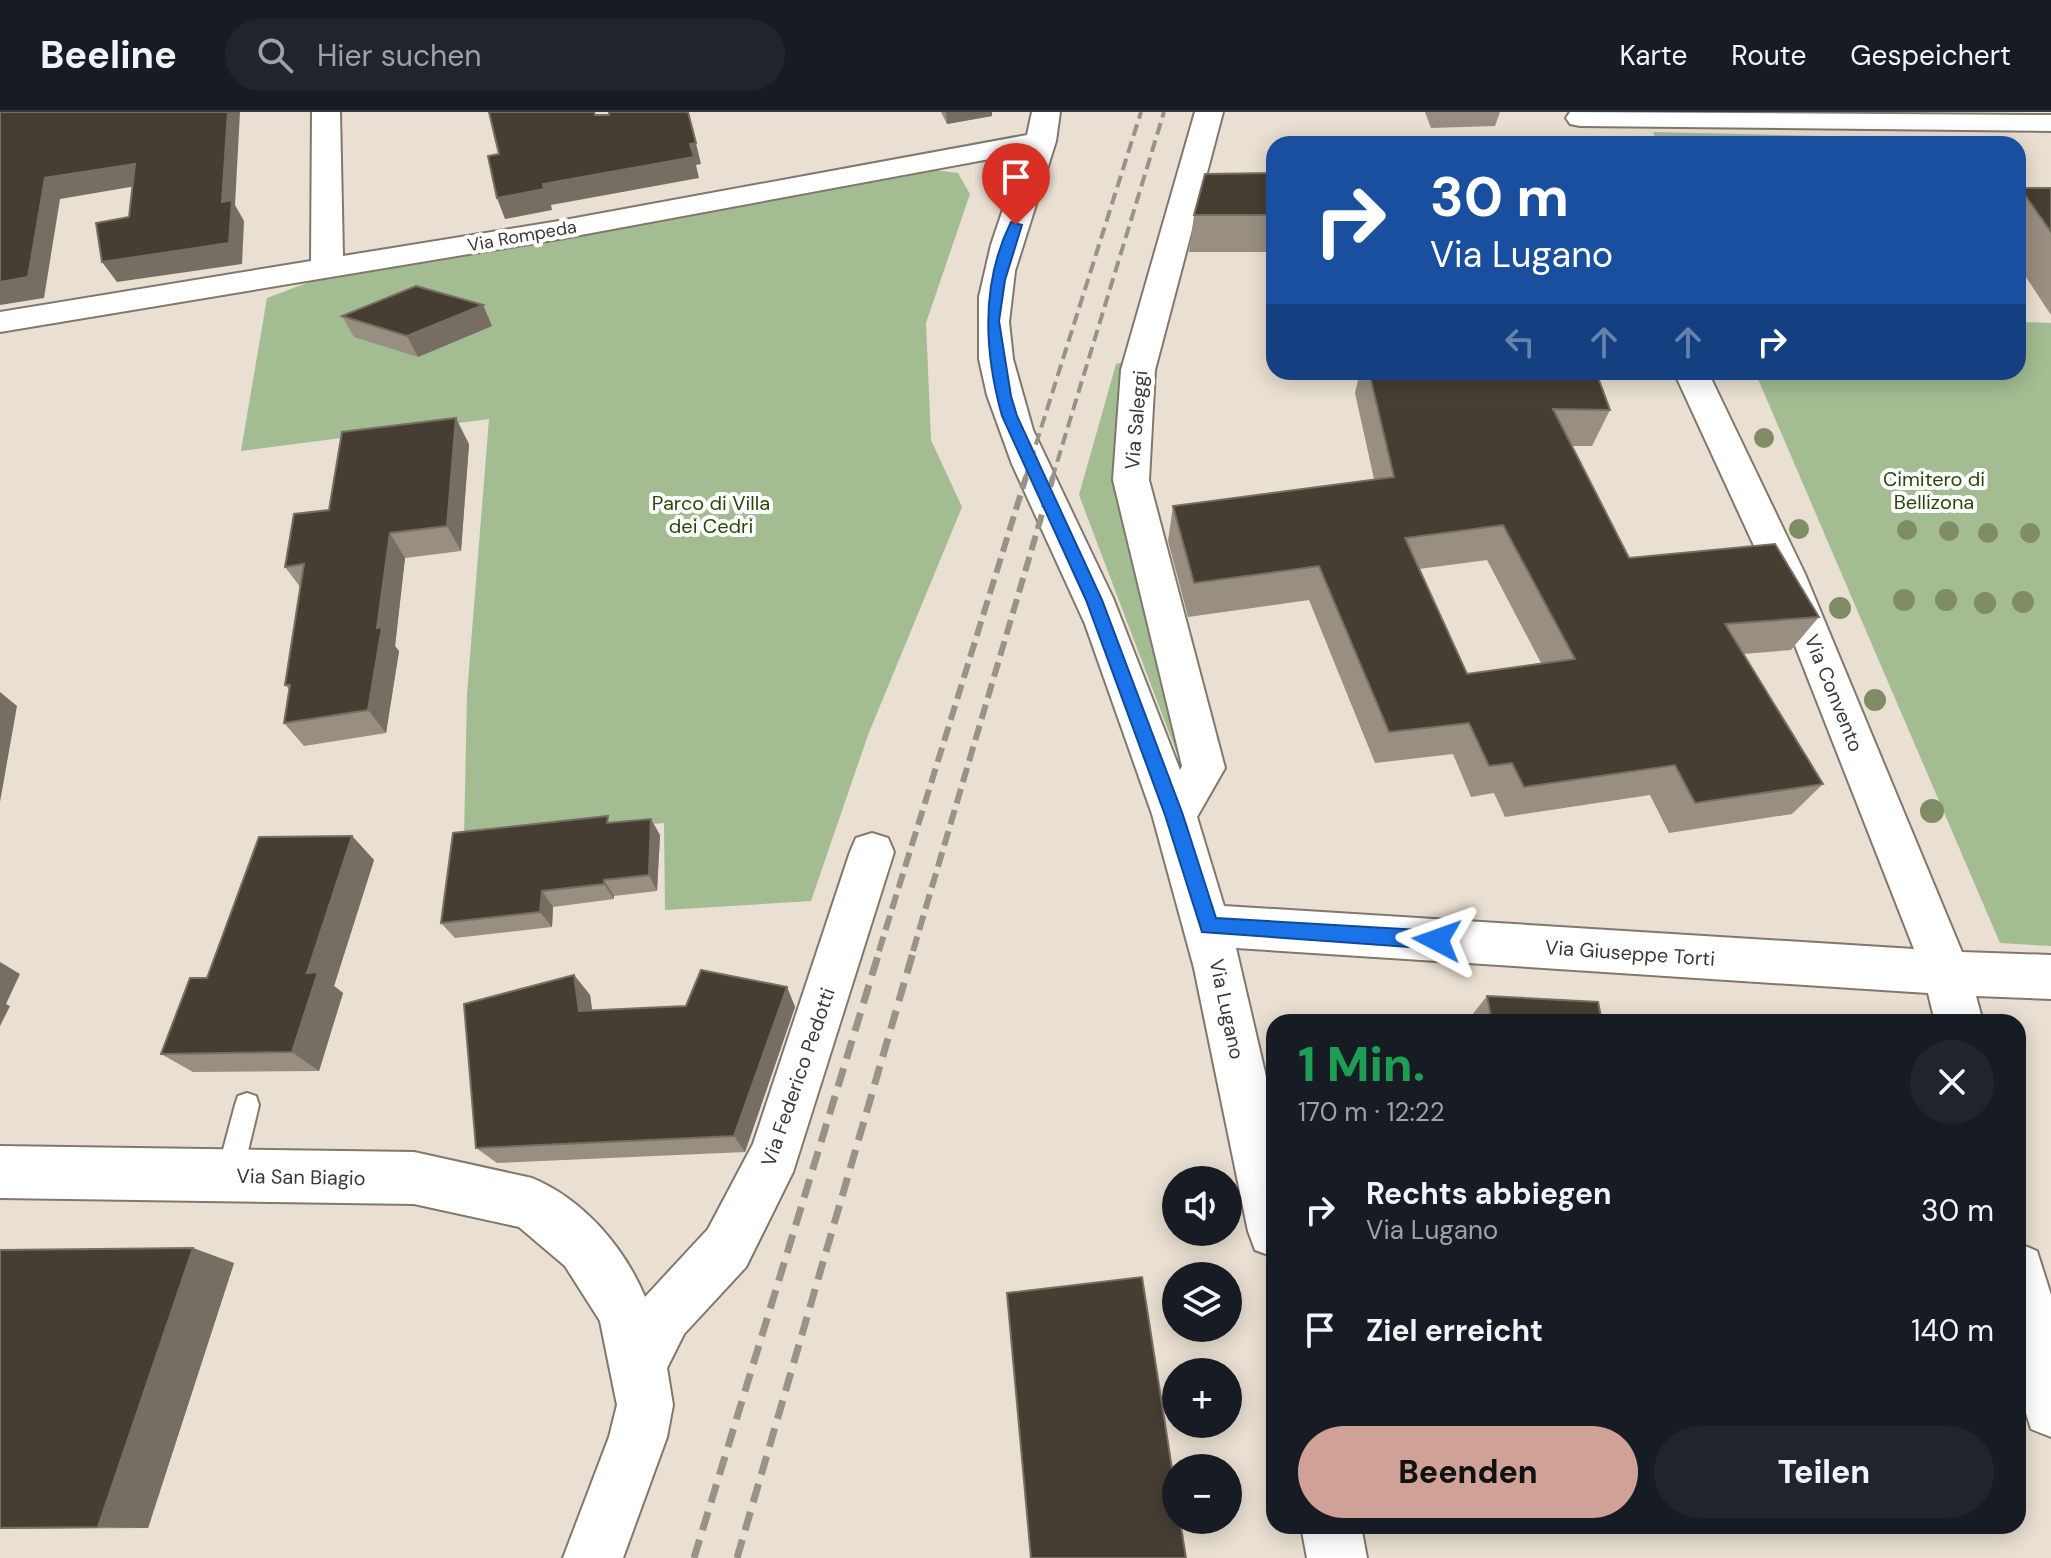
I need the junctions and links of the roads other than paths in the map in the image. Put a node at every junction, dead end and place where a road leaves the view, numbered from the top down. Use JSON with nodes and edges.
{"nodes":[{"id":1,"x":326,"y":112,"type":"edge"},
{"id":2,"x":1209,"y":112,"type":"edge"},
{"id":3,"x":1578,"y":115,"type":"edge"},
{"id":4,"x":2051,"y":123,"type":"edge"},
{"id":5,"x":1044,"y":127,"type":"edge"},
{"id":6,"x":1587,"y":136,"type":"edge"},
{"id":7,"x":327,"y":269,"type":"junction"},
{"id":8,"x":0,"y":322,"type":"edge"},
{"id":9,"x":1695,"y":380,"type":"edge"},
{"id":10,"x":1174,"y":815,"type":"junction"},
{"id":11,"x":872,"y":852,"type":"dead end"},
{"id":12,"x":1209,"y":926,"type":"junction"},
{"id":13,"x":1947,"y":973,"type":"junction"},
{"id":14,"x":2051,"y":977,"type":"edge"},
{"id":15,"x":1957,"y":1014,"type":"edge"},
{"id":16,"x":247,"y":1105,"type":"dead end"},
{"id":17,"x":0,"y":1172,"type":"edge"},
{"id":18,"x":229,"y":1176,"type":"junction"},
{"id":19,"x":1266,"y":1193,"type":"edge"},
{"id":20,"x":2026,"y":1304,"type":"edge"},
{"id":21,"x":639,"y":1365,"type":"junction"},
{"id":22,"x":2051,"y":1409,"type":"edge"},
{"id":23,"x":1332,"y":1534,"type":"edge"},
{"id":24,"x":593,"y":1558,"type":"edge"},
{"id":25,"x":1337,"y":1558,"type":"edge"}],
"edges":[{"from":1,"to":7,"type":"street"},
{"from":2,"to":10,"type":"street","name":"Via Saleggi"},
{"from":3,"to":4,"type":"street"},
{"from":3,"to":6,"type":"street"},
{"from":5,"to":7,"type":"street","name":"Via Rompeda"},
{"from":5,"to":10,"type":"street","name":"Via Lugano"},
{"from":7,"to":8,"type":"street","name":"Via Rompeda"},
{"from":9,"to":13,"type":"street","name":"Via Convento"},
{"from":10,"to":12,"type":"street","name":"Via Lugano"},
{"from":11,"to":21,"type":"street","name":"Via Federico Pedotti"},
{"from":12,"to":13,"type":"street","name":"Via Giuseppe Torti"},
{"from":12,"to":19,"type":"street","name":"Via Lugano"},
{"from":13,"to":14,"type":"street","name":"Via Giuseppe Torti"},
{"from":13,"to":15,"type":"street","name":"Via Convento"},
{"from":16,"to":18,"type":"lane"},
{"from":17,"to":18,"type":"street","name":"Via San Biagio"},
{"from":18,"to":21,"type":"street","name":"Via San Biagio"},
{"from":20,"to":22,"type":"street"},
{"from":21,"to":24,"type":"street"},
{"from":23,"to":25,"type":"street"}]}
